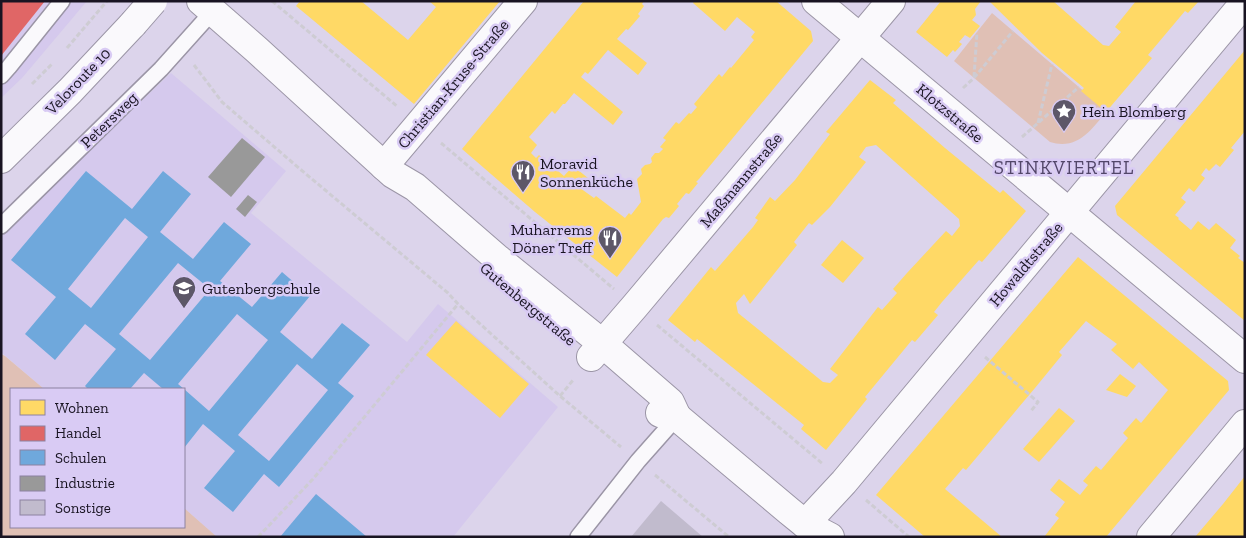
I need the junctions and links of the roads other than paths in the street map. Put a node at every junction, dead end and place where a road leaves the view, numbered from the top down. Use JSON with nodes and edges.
{"nodes":[{"id":1,"x":62,"y":1,"type":"edge"},
{"id":2,"x":153,"y":1,"type":"edge"},
{"id":3,"x":523,"y":1,"type":"edge"},
{"id":4,"x":816,"y":1,"type":"edge"},
{"id":5,"x":891,"y":1,"type":"edge"},
{"id":6,"x":1245,"y":2,"type":"edge"},
{"id":7,"x":207,"y":6,"type":"edge"},
{"id":8,"x":860,"y":38,"type":"junction"},
{"id":9,"x":1,"y":76,"type":"edge"},
{"id":10,"x":1,"y":159,"type":"edge"},
{"id":11,"x":389,"y":170,"type":"junction"},
{"id":12,"x":1069,"y":213,"type":"junction"},
{"id":13,"x":1,"y":226,"type":"edge"},
{"id":14,"x":597,"y":351,"type":"junction"},
{"id":15,"x":1245,"y":359,"type":"edge"},
{"id":16,"x":677,"y":417,"type":"junction"},
{"id":17,"x":1245,"y":424,"type":"edge"},
{"id":18,"x":811,"y":530,"type":"edge"},
{"id":19,"x":578,"y":537,"type":"edge"},
{"id":20,"x":830,"y":537,"type":"edge"},
{"id":21,"x":1151,"y":537,"type":"edge"}],
"edges":[{"from":1,"to":9,"type":"lane"},
{"from":2,"to":10,"type":"street","name":"Veloroute 10","bridge":true},
{"from":3,"to":11,"type":"street","name":"Christian-Kruse-Straße"},
{"from":4,"to":8,"type":"street","name":"Klotzstraße"},
{"from":5,"to":8,"type":"street","name":"Maßmannstraße"},
{"from":6,"to":12,"type":"street","name":"Howaldtstraße"},
{"from":7,"to":11,"type":"street","name":"Gutenbergstraße"},
{"from":7,"to":13,"type":"lane","name":"Petersweg"},
{"from":8,"to":12,"type":"street","name":"Klotzstraße"},
{"from":8,"to":14,"type":"street","name":"Maßmannstraße"},
{"from":11,"to":14,"type":"street","name":"Gutenbergstraße"},
{"from":12,"to":15,"type":"street","name":"Klotzstraße"},
{"from":12,"to":18,"type":"street","name":"Howaldtstraße"},
{"from":14,"to":16,"type":"street","name":"Gutenbergstraße"},
{"from":16,"to":18,"type":"street","name":"Gutenbergstraße"},
{"from":16,"to":19,"type":"lane"},
{"from":17,"to":21,"type":"street"},
{"from":18,"to":20,"type":"street","name":"Gutenbergstraße"}]}
